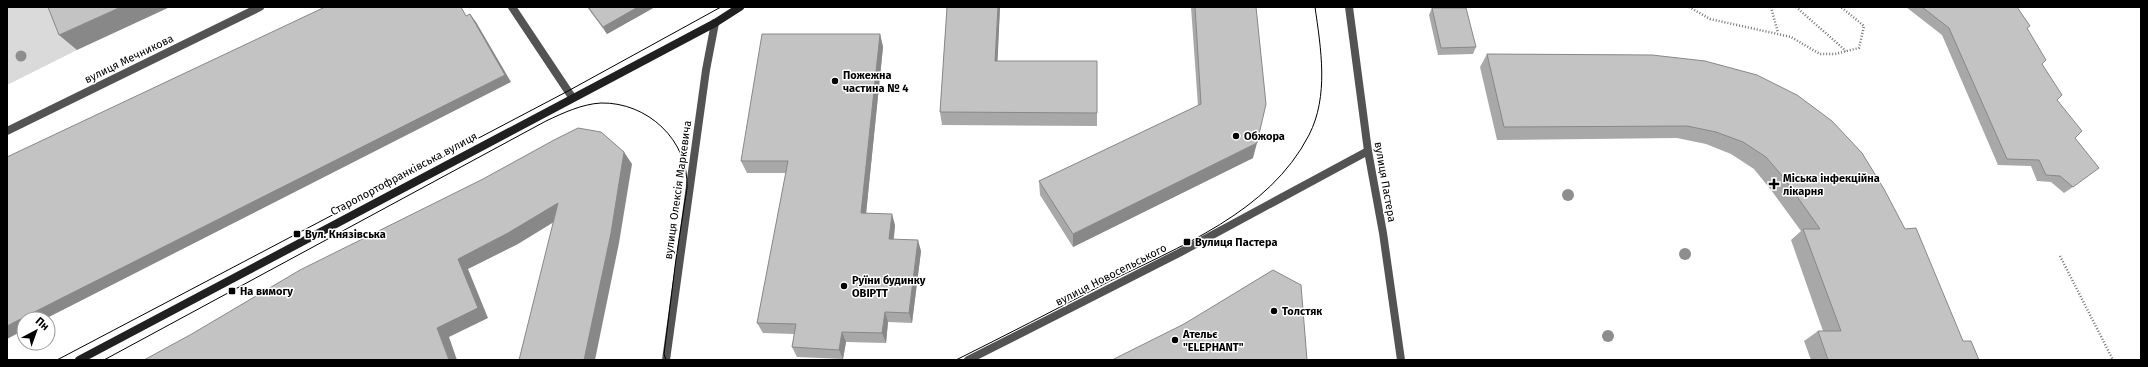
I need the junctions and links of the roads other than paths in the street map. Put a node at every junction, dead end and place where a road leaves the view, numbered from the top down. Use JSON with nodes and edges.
{"nodes":[{"id":1,"x":260,"y":7,"type":"edge"},
{"id":2,"x":512,"y":7,"type":"edge"},
{"id":3,"x":740,"y":7,"type":"edge"},
{"id":4,"x":1349,"y":7,"type":"edge"},
{"id":5,"x":715,"y":22,"type":"junction"},
{"id":6,"x":572,"y":97,"type":"junction"},
{"id":7,"x":7,"y":131,"type":"edge"},
{"id":8,"x":1368,"y":151,"type":"junction"},
{"id":9,"x":79,"y":360,"type":"edge"},
{"id":10,"x":666,"y":360,"type":"edge"},
{"id":11,"x":968,"y":360,"type":"edge"},
{"id":12,"x":1401,"y":360,"type":"edge"}],
"edges":[{"from":1,"to":7,"type":"street","name":"вулиця Мечникова"},
{"from":2,"to":6,"type":"street"},
{"from":3,"to":5,"type":"main road","name":"Старопортофранківська вулиця"},
{"from":4,"to":8,"type":"street","name":"вулиця Пастера"},
{"from":5,"to":6,"type":"main road","name":"Старопортофранківська вулиця"},
{"from":5,"to":10,"type":"street","name":"вулиця Олексія Маркевича"},
{"from":6,"to":9,"type":"main road","name":"Старопортофранківська вулиця"},
{"from":8,"to":11,"type":"street","name":"вулиця Новосельського"},
{"from":8,"to":12,"type":"street","name":"вулиця Пастера"}]}
